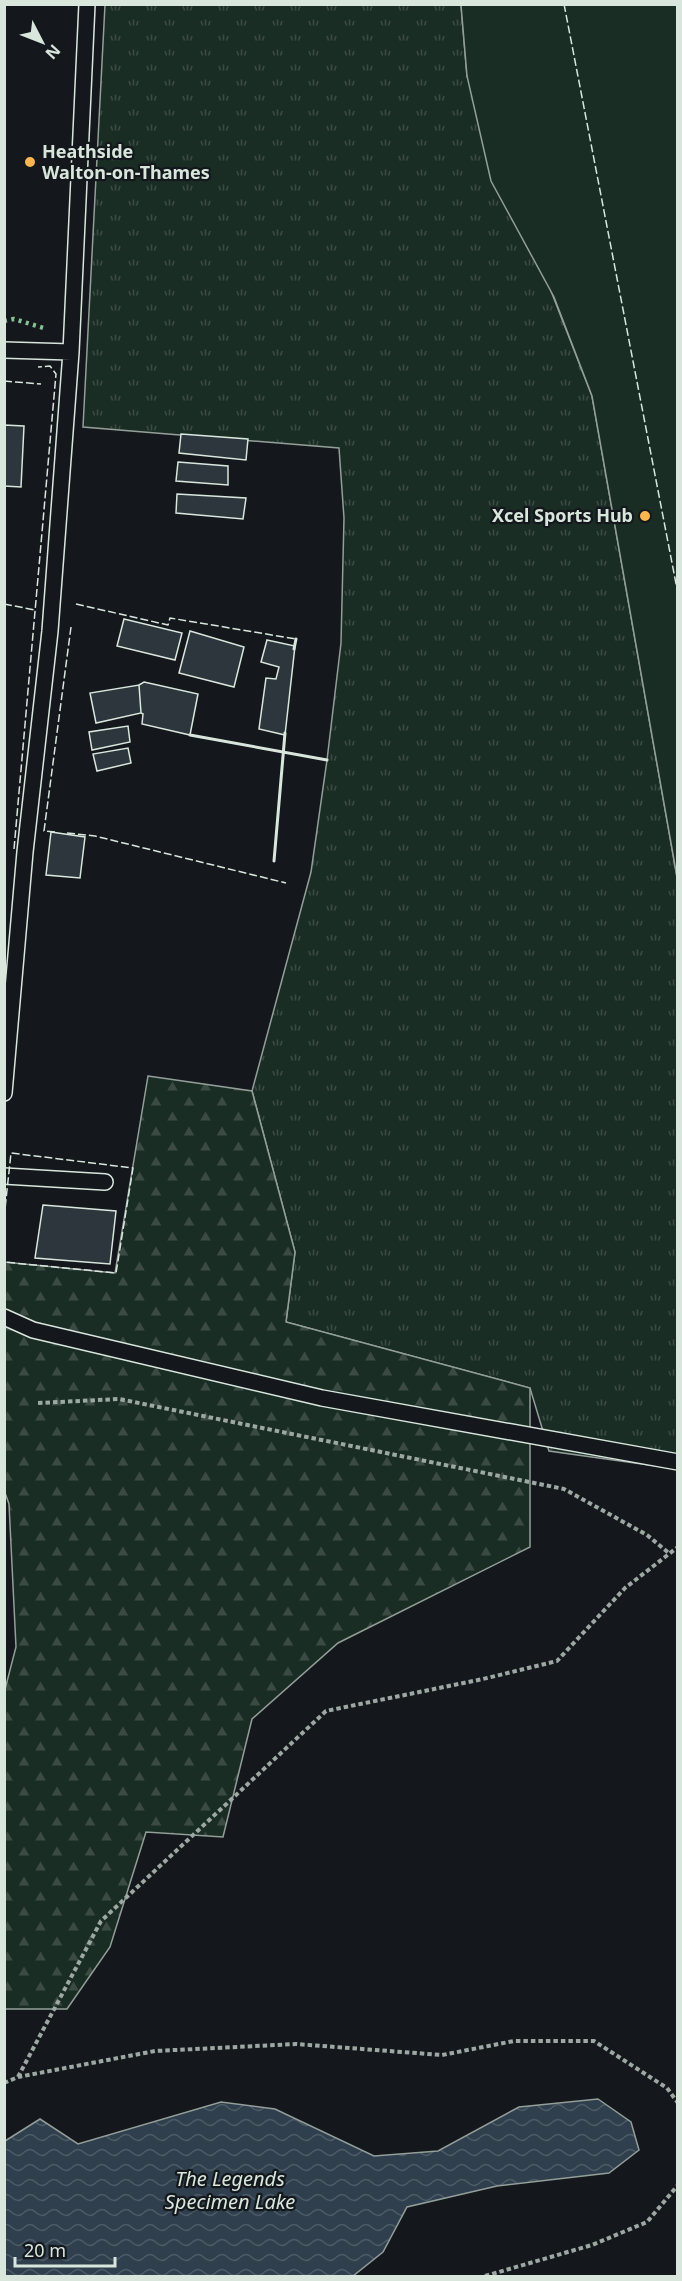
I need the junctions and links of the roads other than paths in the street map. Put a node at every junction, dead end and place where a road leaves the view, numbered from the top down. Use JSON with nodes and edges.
{"nodes":[{"id":1,"x":87,"y":4,"type":"edge"},
{"id":2,"x":4,"y":350,"type":"edge"},
{"id":3,"x":71,"y":352,"type":"junction"},
{"id":4,"x":4,"y":1093,"type":"edge"},
{"id":5,"x":4,"y":1176,"type":"edge"},
{"id":6,"x":105,"y":1182,"type":"dead end"},
{"id":7,"x":4,"y":1317,"type":"edge"},
{"id":8,"x":678,"y":1462,"type":"edge"}],
"edges":[{"from":1,"to":3,"type":"lane"},
{"from":2,"to":3,"type":"lane"},
{"from":3,"to":4,"type":"lane"},
{"from":5,"to":6,"type":"lane"},
{"from":7,"to":8,"type":"lane"}]}
